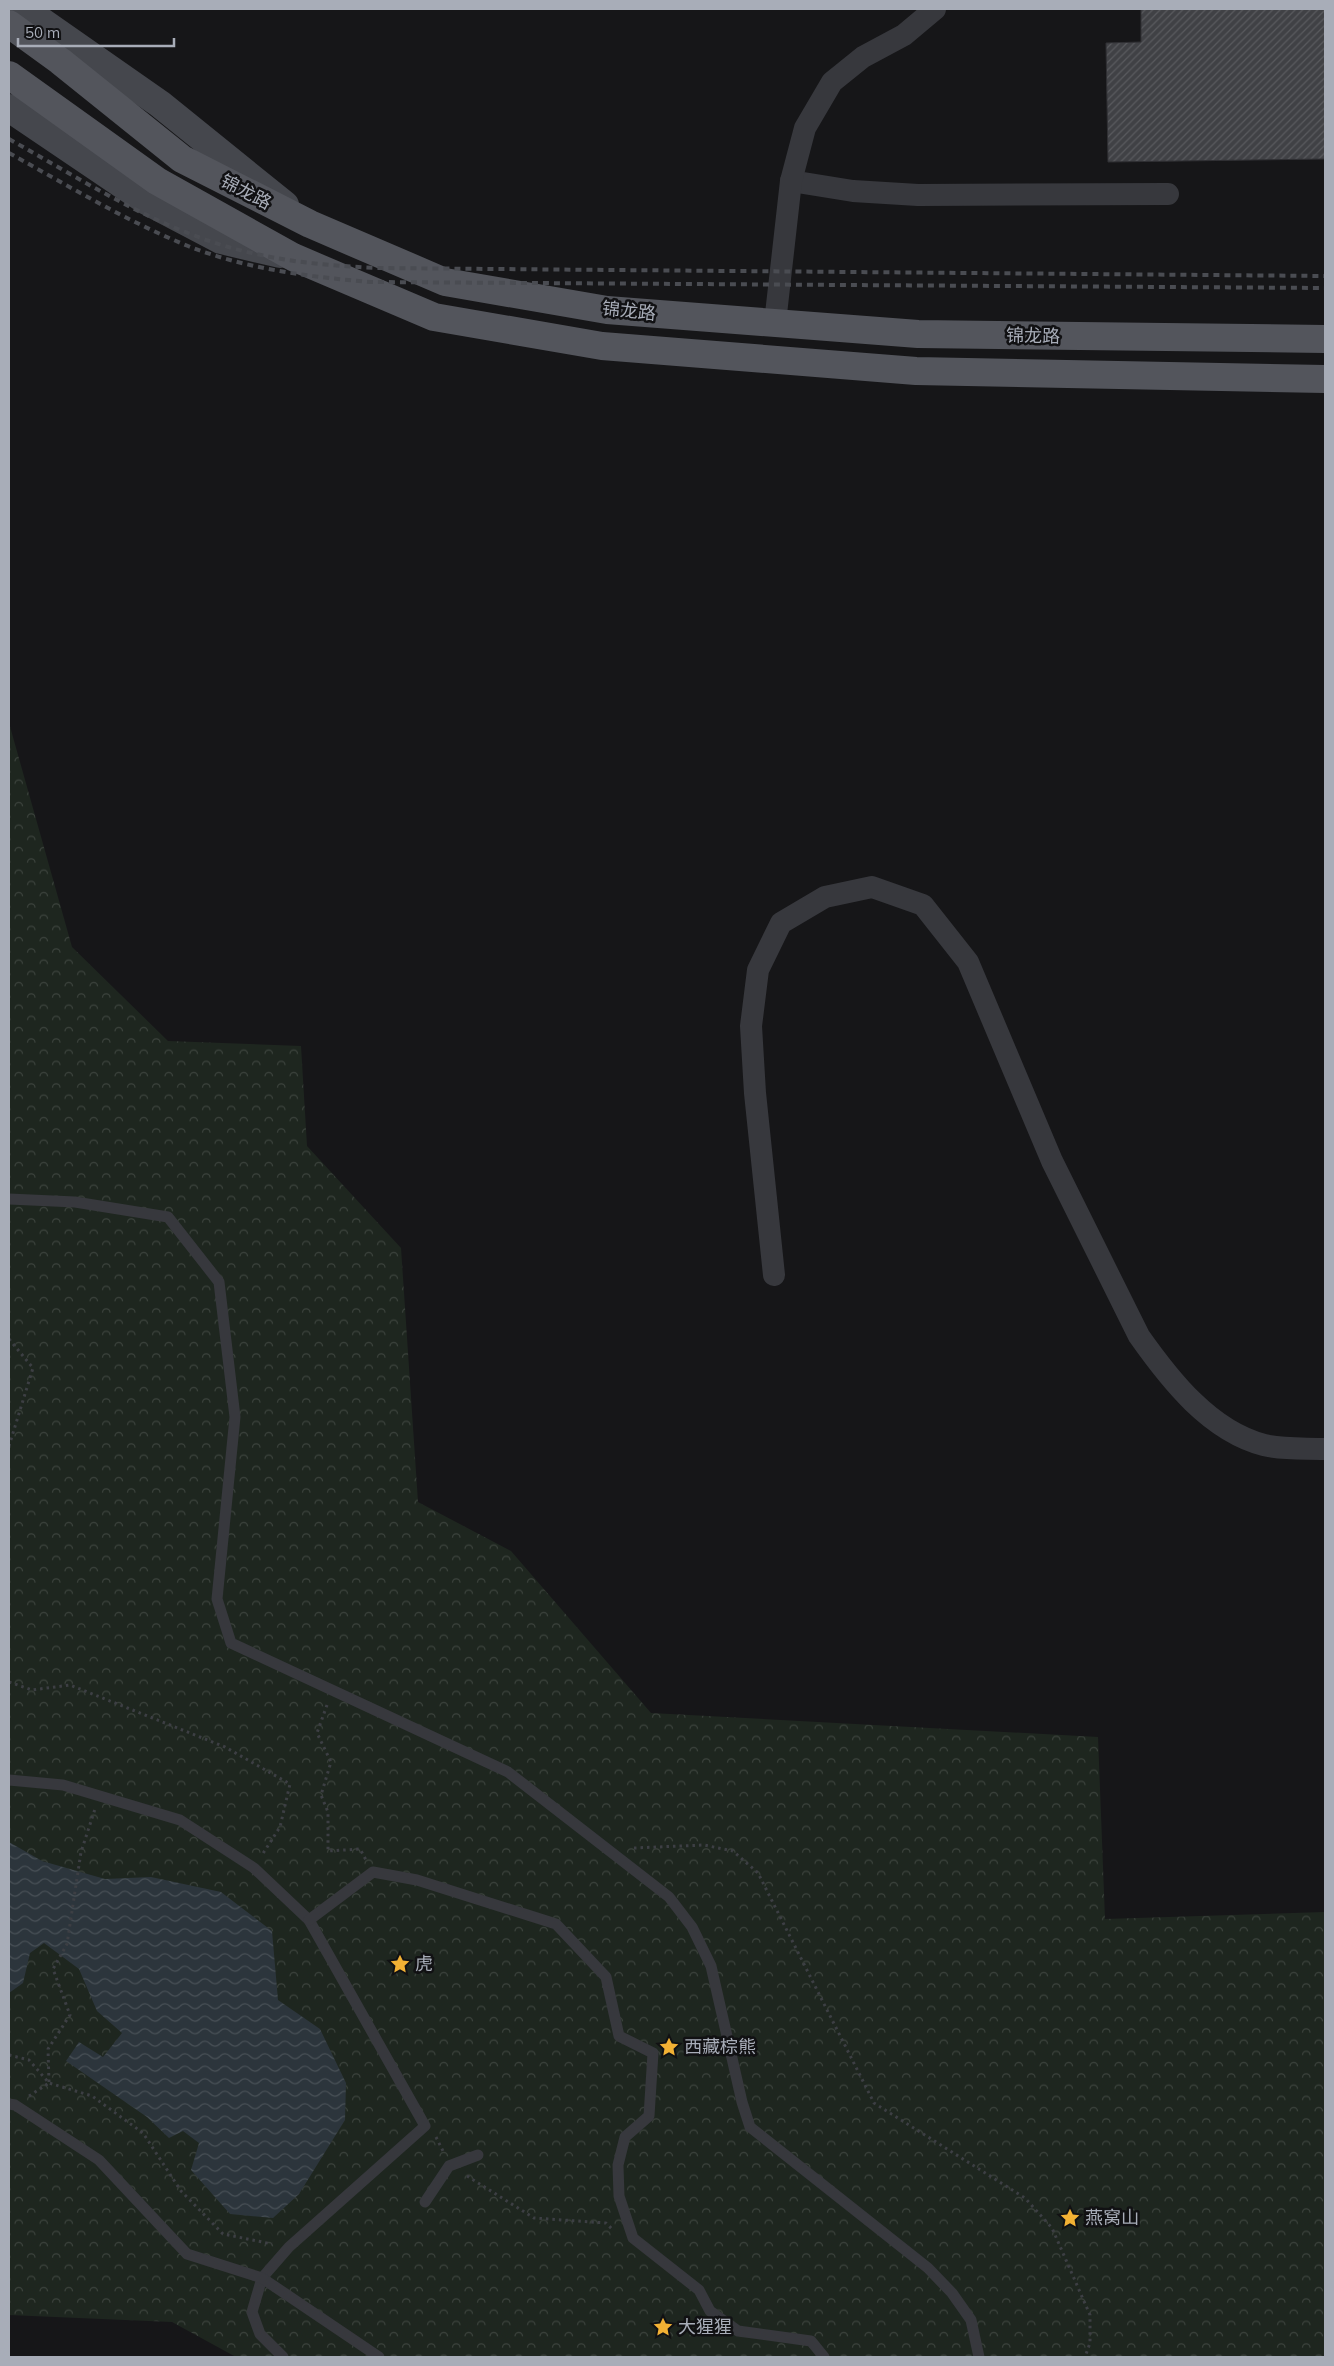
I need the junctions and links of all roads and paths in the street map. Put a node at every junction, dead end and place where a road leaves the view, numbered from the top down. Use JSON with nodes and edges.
{"nodes":[{"id":1,"x":24,"y":9,"type":"edge"},
{"id":2,"x":935,"y":9,"type":"edge"},
{"id":3,"x":9,"y":24,"type":"edge"},
{"id":4,"x":9,"y":75,"type":"edge"},
{"id":5,"x":9,"y":108,"type":"edge"},
{"id":6,"x":791,"y":181,"type":"junction"},
{"id":7,"x":1168,"y":194,"type":"dead end"},
{"id":8,"x":310,"y":224,"type":"junction"},
{"id":9,"x":293,"y":257,"type":"junction"},
{"id":10,"x":775,"y":323,"type":"junction"},
{"id":11,"x":1325,"y":339,"type":"edge"},
{"id":12,"x":1325,"y":379,"type":"edge"},
{"id":13,"x":9,"y":1199,"type":"edge"},
{"id":14,"x":774,"y":1275,"type":"dead end"},
{"id":15,"x":9,"y":1339,"type":"edge"},
{"id":16,"x":9,"y":1446,"type":"edge"},
{"id":17,"x":1325,"y":1449,"type":"edge"},
{"id":18,"x":9,"y":1682,"type":"edge"},
{"id":19,"x":332,"y":1690,"type":"junction"},
{"id":20,"x":9,"y":1780,"type":"edge"},
{"id":21,"x":99,"y":1796,"type":"junction"},
{"id":22,"x":608,"y":1850,"type":"junction"},
{"id":23,"x":254,"y":1868,"type":"junction"},
{"id":24,"x":373,"y":1872,"type":"junction"},
{"id":25,"x":309,"y":1920,"type":"junction"},
{"id":26,"x":9,"y":2055,"type":"edge"},
{"id":27,"x":49,"y":2083,"type":"junction"},
{"id":28,"x":12,"y":2104,"type":"edge"},
{"id":29,"x":425,"y":2126,"type":"junction"},
{"id":30,"x":478,"y":2155,"type":"dead end"},
{"id":31,"x":449,"y":2166,"type":"junction"},
{"id":32,"x":425,"y":2202,"type":"dead end"},
{"id":33,"x":618,"y":2236,"type":"dead end"},
{"id":34,"x":289,"y":2247,"type":"junction"},
{"id":35,"x":262,"y":2278,"type":"junction"},
{"id":36,"x":284,"y":2357,"type":"edge"},
{"id":37,"x":379,"y":2357,"type":"edge"},
{"id":38,"x":824,"y":2357,"type":"edge"},
{"id":39,"x":979,"y":2357,"type":"edge"},
{"id":40,"x":1085,"y":2357,"type":"edge"}],
"edges":[{"from":1,"to":8,"type":"street"},
{"from":2,"to":6,"type":"street"},
{"from":3,"to":8,"type":"main road","name":"锦龙路"},
{"from":4,"to":9,"type":"main road","name":"锦龙路"},
{"from":5,"to":9,"type":"street"},
{"from":6,"to":7,"type":"street"},
{"from":6,"to":10,"type":"street"},
{"from":8,"to":10,"type":"main road","name":"锦龙路"},
{"from":9,"to":12,"type":"main road","name":"锦龙路"},
{"from":10,"to":11,"type":"main road","name":"锦龙路"},
{"from":13,"to":19,"type":"lane"},
{"from":14,"to":17,"type":"street"},
{"from":15,"to":16,"type":"path"},
{"from":18,"to":23,"type":"path"},
{"from":19,"to":22,"type":"lane"},
{"from":19,"to":24,"type":"path"},
{"from":20,"to":21,"type":"lane"},
{"from":21,"to":23,"type":"lane"},
{"from":21,"to":27,"type":"path"},
{"from":22,"to":39,"type":"lane"},
{"from":22,"to":40,"type":"path"},
{"from":23,"to":25,"type":"lane"},
{"from":24,"to":25,"type":"lane"},
{"from":24,"to":38,"type":"lane"},
{"from":25,"to":29,"type":"lane"},
{"from":26,"to":27,"type":"path"},
{"from":27,"to":28,"type":"path"},
{"from":27,"to":34,"type":"path"},
{"from":28,"to":35,"type":"lane"},
{"from":29,"to":31,"type":"path"},
{"from":29,"to":34,"type":"lane"},
{"from":30,"to":31,"type":"lane"},
{"from":31,"to":32,"type":"lane"},
{"from":31,"to":33,"type":"path"},
{"from":34,"to":35,"type":"lane"},
{"from":35,"to":36,"type":"lane"},
{"from":35,"to":37,"type":"lane"}]}
